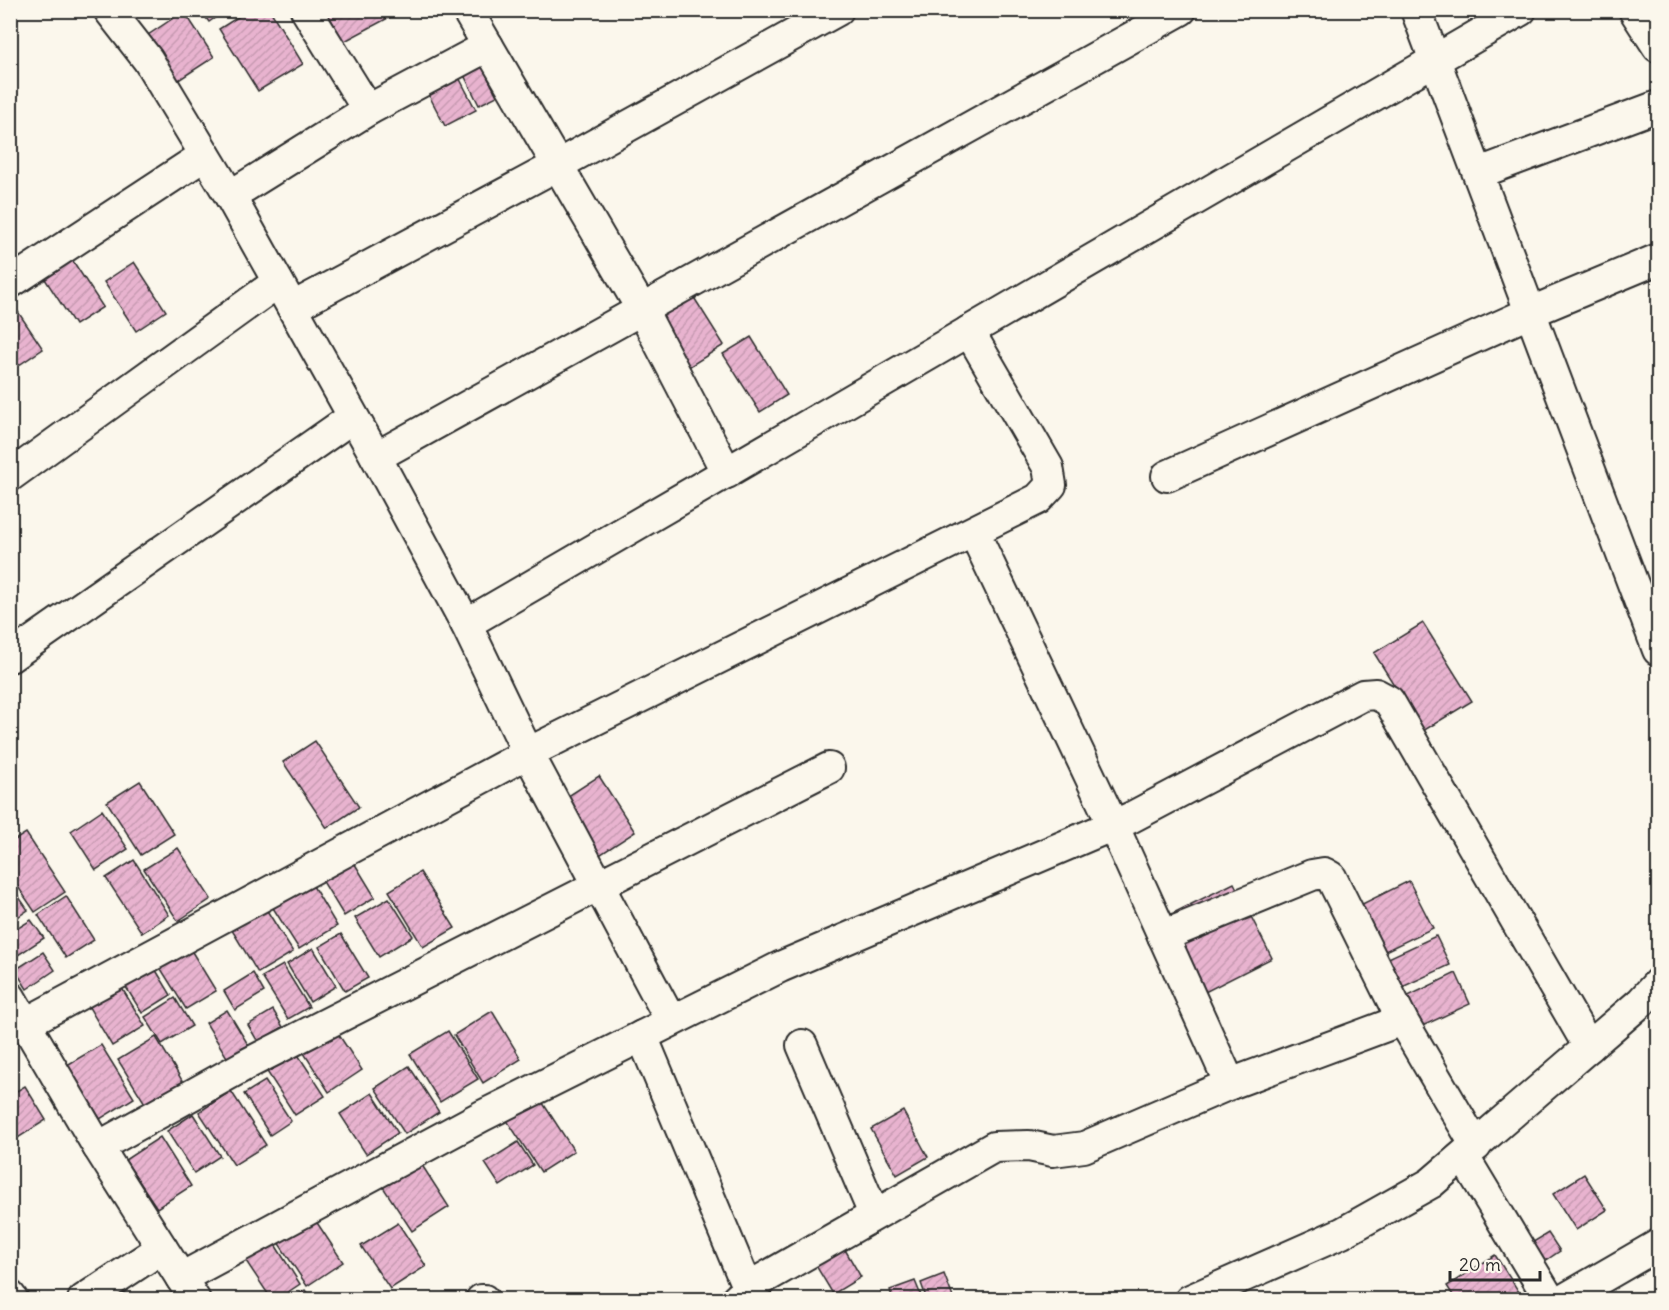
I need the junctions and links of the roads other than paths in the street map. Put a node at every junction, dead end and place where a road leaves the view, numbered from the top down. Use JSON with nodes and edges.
{"nodes":[{"id":1,"x":109,"y":10,"type":"edge"},
{"id":2,"x":306,"y":10,"type":"edge"},
{"id":3,"x":467,"y":10,"type":"edge"},
{"id":4,"x":838,"y":10,"type":"edge"},
{"id":5,"x":1181,"y":10,"type":"edge"},
{"id":6,"x":1416,"y":10,"type":"edge"},
{"id":7,"x":1521,"y":10,"type":"edge"},
{"id":8,"x":1634,"y":10,"type":"edge"},
{"id":9,"x":488,"y":46,"type":"junction"},
{"id":10,"x":1659,"y":47,"type":"edge"},
{"id":11,"x":1436,"y":60,"type":"junction"},
{"id":12,"x":1659,"y":106,"type":"edge"},
{"id":13,"x":368,"y":110,"type":"junction"},
{"id":14,"x":205,"y":155,"type":"junction"},
{"id":15,"x":556,"y":166,"type":"junction"},
{"id":16,"x":1479,"y":173,"type":"junction"},
{"id":17,"x":230,"y":196,"type":"junction"},
{"id":18,"x":1659,"y":259,"type":"edge"},
{"id":19,"x":10,"y":283,"type":"edge"},
{"id":20,"x":285,"y":294,"type":"junction"},
{"id":21,"x":641,"y":308,"type":"junction"},
{"id":22,"x":1531,"y":312,"type":"junction"},
{"id":23,"x":969,"y":332,"type":"junction"},
{"id":24,"x":353,"y":417,"type":"junction"},
{"id":25,"x":376,"y":457,"type":"junction"},
{"id":26,"x":727,"y":473,"type":"junction"},
{"id":27,"x":10,"y":476,"type":"edge"},
{"id":28,"x":1167,"y":476,"type":"dead end"},
{"id":29,"x":974,"y":532,"type":"junction"},
{"id":30,"x":466,"y":624,"type":"junction"},
{"id":31,"x":1659,"y":650,"type":"edge"},
{"id":32,"x":10,"y":657,"type":"edge"},
{"id":33,"x":528,"y":753,"type":"junction"},
{"id":34,"x":829,"y":768,"type":"dead end"},
{"id":35,"x":1113,"y":825,"type":"junction"},
{"id":36,"x":600,"y":886,"type":"junction"},
{"id":37,"x":1163,"y":936,"type":"junction"},
{"id":38,"x":1659,"y":983,"type":"edge"},
{"id":39,"x":10,"y":997,"type":"edge"},
{"id":40,"x":1402,"y":1020,"type":"junction"},
{"id":41,"x":671,"y":1021,"type":"junction"},
{"id":42,"x":26,"y":1023,"type":"junction"},
{"id":43,"x":642,"y":1036,"type":"junction"},
{"id":44,"x":802,"y":1045,"type":"dead end"},
{"id":45,"x":1589,"y":1047,"type":"junction"},
{"id":46,"x":1230,"y":1084,"type":"junction"},
{"id":47,"x":98,"y":1147,"type":"junction"},
{"id":48,"x":1470,"y":1152,"type":"junction"},
{"id":49,"x":874,"y":1214,"type":"junction"},
{"id":50,"x":1659,"y":1245,"type":"edge"},
{"id":51,"x":162,"y":1248,"type":"junction"},
{"id":52,"x":188,"y":1289,"type":"edge"},
{"id":53,"x":742,"y":1294,"type":"edge"},
{"id":54,"x":83,"y":1299,"type":"edge"},
{"id":55,"x":1190,"y":1299,"type":"edge"},
{"id":56,"x":1550,"y":1299,"type":"edge"},
{"id":57,"x":1563,"y":1299,"type":"edge"}],
"edges":[{"from":1,"to":14,"type":"street"},
{"from":2,"to":13,"type":"street"},
{"from":3,"to":9,"type":"street"},
{"from":4,"to":15,"type":"street"},
{"from":5,"to":21,"type":"street"},
{"from":6,"to":11,"type":"street"},
{"from":7,"to":11,"type":"street"},
{"from":8,"to":10,"type":"street"},
{"from":9,"to":13,"type":"street"},
{"from":9,"to":15,"type":"street"},
{"from":11,"to":16,"type":"street"},
{"from":11,"to":23,"type":"street"},
{"from":12,"to":16,"type":"street"},
{"from":13,"to":17,"type":"street"},
{"from":14,"to":17,"type":"street"},
{"from":14,"to":19,"type":"street"},
{"from":15,"to":20,"type":"street"},
{"from":15,"to":21,"type":"street"},
{"from":16,"to":22,"type":"street"},
{"from":17,"to":20,"type":"street"},
{"from":18,"to":22,"type":"street"},
{"from":20,"to":24,"type":"street"},
{"from":20,"to":27,"type":"street"},
{"from":21,"to":25,"type":"street"},
{"from":21,"to":26,"type":"street"},
{"from":22,"to":28,"type":"street"},
{"from":22,"to":31,"type":"street"},
{"from":23,"to":26,"type":"street"},
{"from":23,"to":29,"type":"street"},
{"from":24,"to":25,"type":"street"},
{"from":24,"to":32,"type":"street"},
{"from":25,"to":30,"type":"street"},
{"from":26,"to":30,"type":"street"},
{"from":29,"to":33,"type":"street"},
{"from":29,"to":35,"type":"street"},
{"from":30,"to":33,"type":"street"},
{"from":33,"to":36,"type":"street"},
{"from":33,"to":42,"type":"street"},
{"from":34,"to":36,"type":"street"},
{"from":35,"to":37,"type":"street"},
{"from":35,"to":41,"type":"street"},
{"from":35,"to":45,"type":"street"},
{"from":36,"to":41,"type":"street"},
{"from":36,"to":47,"type":"street"},
{"from":37,"to":40,"type":"street"},
{"from":37,"to":46,"type":"street"},
{"from":38,"to":45,"type":"street"},
{"from":39,"to":42,"type":"street"},
{"from":40,"to":46,"type":"street"},
{"from":40,"to":48,"type":"street"},
{"from":41,"to":43,"type":"street"},
{"from":42,"to":47,"type":"street"},
{"from":43,"to":52,"type":"street"},
{"from":43,"to":53,"type":"street"},
{"from":44,"to":49,"type":"street"},
{"from":45,"to":48,"type":"street"},
{"from":46,"to":49,"type":"street"},
{"from":47,"to":51,"type":"street"},
{"from":48,"to":55,"type":"street"},
{"from":48,"to":56,"type":"street"},
{"from":49,"to":53,"type":"street"},
{"from":50,"to":57,"type":"street"},
{"from":51,"to":52,"type":"street"},
{"from":51,"to":54,"type":"street"}]}
